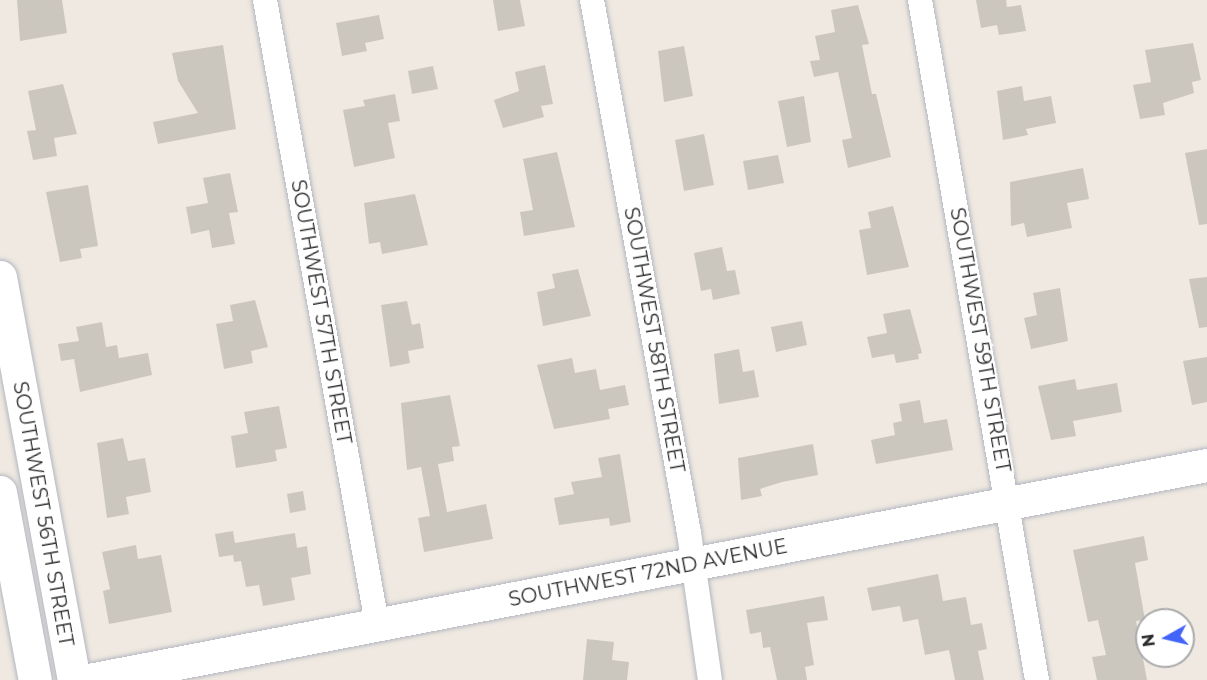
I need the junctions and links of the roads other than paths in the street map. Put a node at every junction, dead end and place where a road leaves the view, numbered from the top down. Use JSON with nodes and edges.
{"nodes":[{"id":1,"x":265,"y":0,"type":"edge"},
{"id":2,"x":592,"y":0,"type":"edge"},
{"id":3,"x":920,"y":0,"type":"edge"},
{"id":4,"x":0,"y":277,"type":"edge"},
{"id":5,"x":1207,"y":465,"type":"edge"},
{"id":6,"x":0,"y":492,"type":"edge"},
{"id":7,"x":1008,"y":504,"type":"junction"},
{"id":8,"x":691,"y":565,"type":"junction"},
{"id":9,"x":377,"y":624,"type":"junction"},
{"id":10,"x":35,"y":680,"type":"edge"},
{"id":11,"x":74,"y":680,"type":"edge"},
{"id":12,"x":89,"y":680,"type":"edge"},
{"id":13,"x":710,"y":680,"type":"edge"},
{"id":14,"x":1037,"y":680,"type":"edge"}],
"edges":[{"from":1,"to":9,"type":"street","name":"SOUTHWEST 57TH STREET"},
{"from":2,"to":8,"type":"street","name":"SOUTHWEST 58TH STREET"},
{"from":3,"to":7,"type":"street","name":"SOUTHWEST 59TH STREET"},
{"from":4,"to":11,"type":"street","name":"SOUTHWEST 56TH STREET"},
{"from":5,"to":7,"type":"street","name":"SOUTHWEST 72ND AVENUE"},
{"from":6,"to":10,"type":"street","name":"SOUTHWEST 56TH STREET"},
{"from":7,"to":8,"type":"street","name":"SOUTHWEST 72ND AVENUE"},
{"from":7,"to":14,"type":"street","name":"SOUTHWEST 59TH STREET"},
{"from":8,"to":9,"type":"street","name":"SOUTHWEST 72ND AVENUE"},
{"from":8,"to":13,"type":"street","name":"SOUTHWEST 58TH STREET"},
{"from":9,"to":12,"type":"street","name":"SOUTHWEST 72ND AVENUE"}]}
